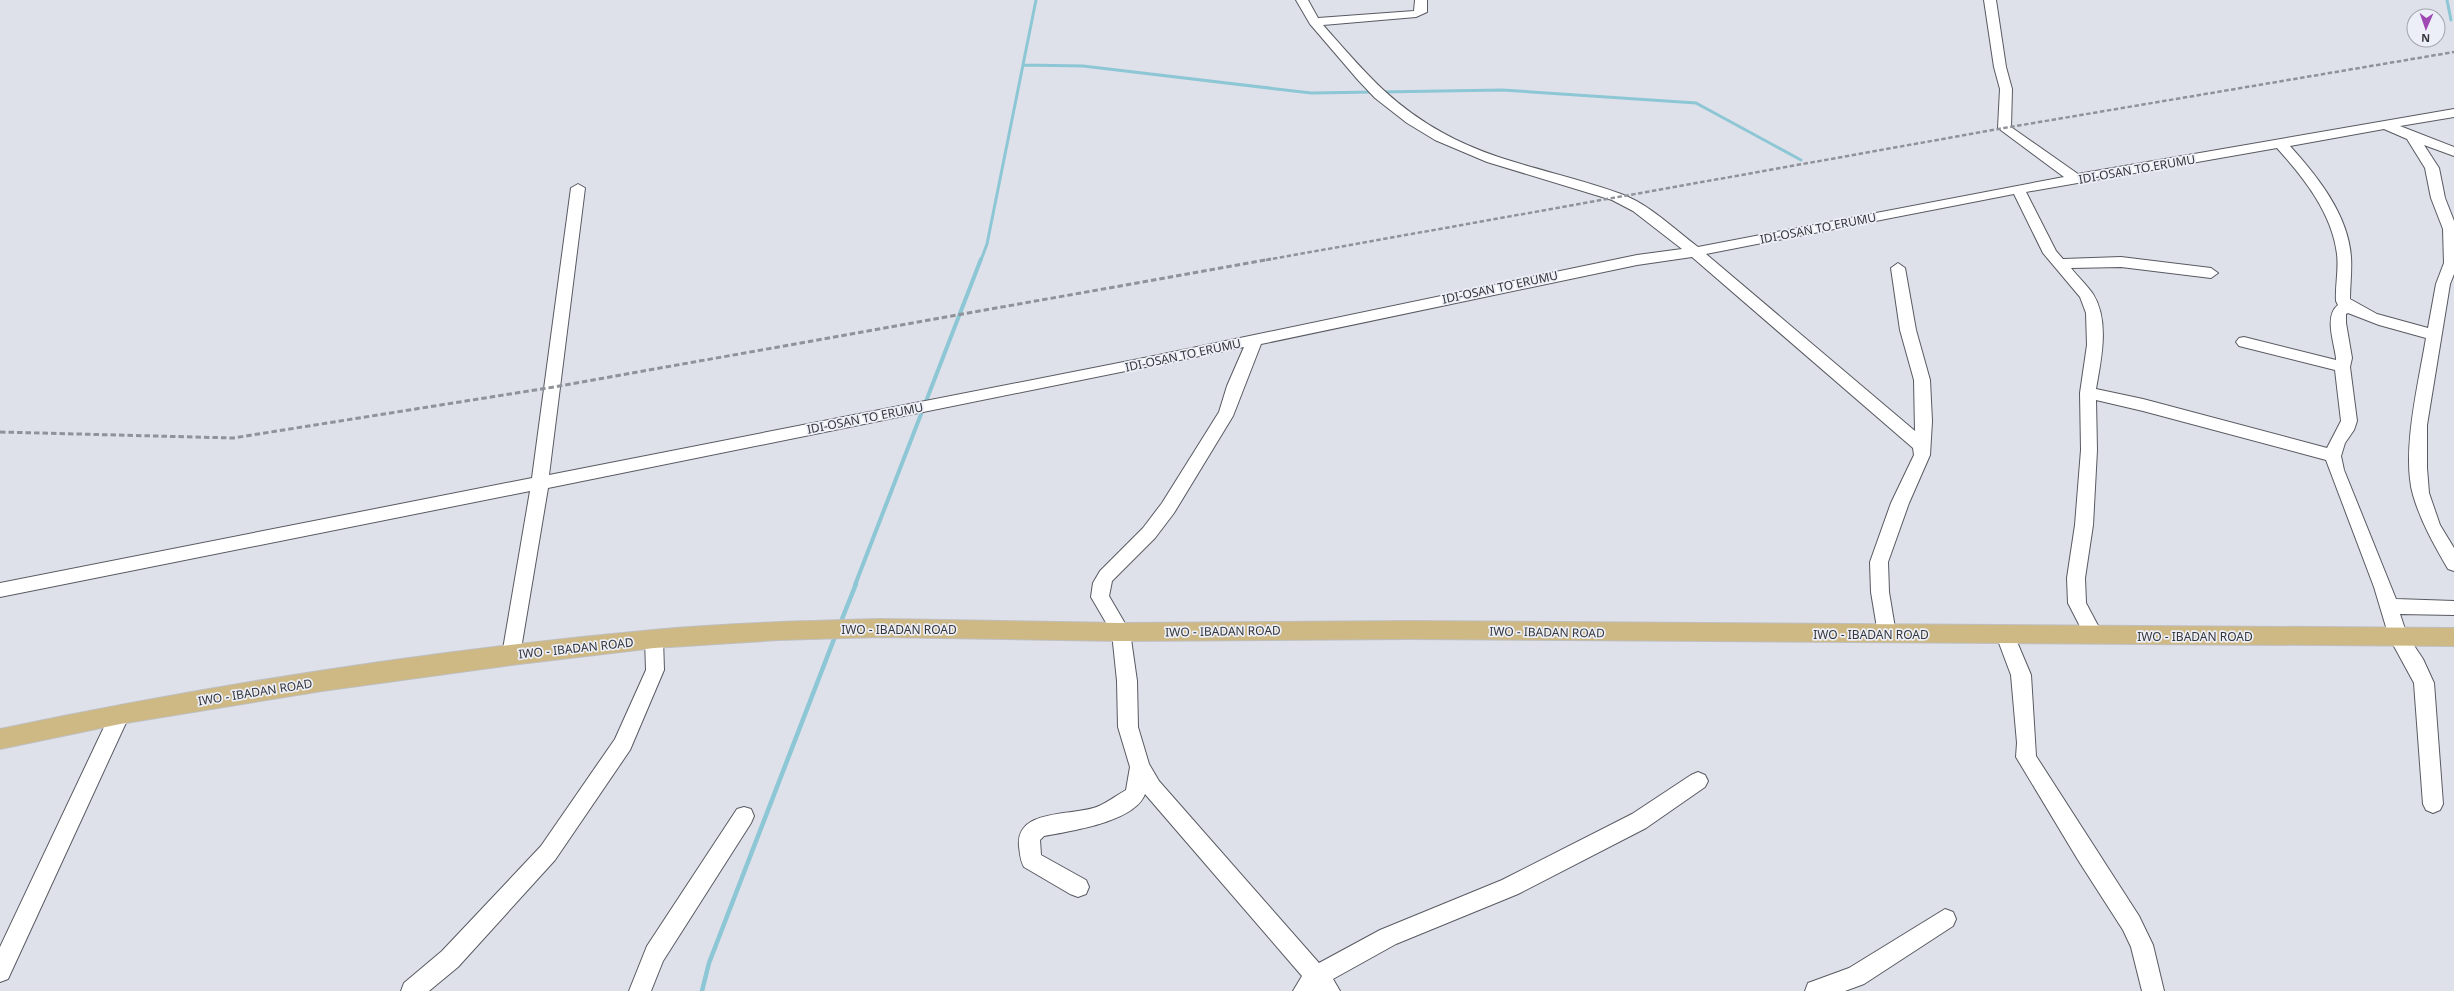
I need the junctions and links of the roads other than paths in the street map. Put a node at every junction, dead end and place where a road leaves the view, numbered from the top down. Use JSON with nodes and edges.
{"nodes":[{"id":1,"x":1302,"y":0,"type":"edge"},
{"id":2,"x":1421,"y":0,"type":"edge"},
{"id":3,"x":1990,"y":0,"type":"edge"},
{"id":4,"x":1314,"y":22,"type":"junction"},
{"id":5,"x":2454,"y":113,"type":"edge"},
{"id":6,"x":2386,"y":125,"type":"junction"},
{"id":7,"x":2412,"y":136,"type":"junction"},
{"id":8,"x":2281,"y":144,"type":"junction"},
{"id":9,"x":2454,"y":152,"type":"edge"},
{"id":10,"x":2076,"y":179,"type":"junction"},
{"id":11,"x":578,"y":188,"type":"dead end"},
{"id":12,"x":2018,"y":189,"type":"junction"},
{"id":13,"x":1695,"y":252,"type":"junction"},
{"id":14,"x":2058,"y":264,"type":"junction"},
{"id":15,"x":1898,"y":268,"type":"dead end"},
{"id":16,"x":2211,"y":273,"type":"dead end"},
{"id":17,"x":2347,"y":306,"type":"junction"},
{"id":18,"x":2434,"y":335,"type":"junction"},
{"id":19,"x":1255,"y":340,"type":"junction"},
{"id":20,"x":2244,"y":342,"type":"dead end"},
{"id":21,"x":2342,"y":367,"type":"junction"},
{"id":22,"x":2088,"y":393,"type":"junction"},
{"id":23,"x":1921,"y":446,"type":"junction"},
{"id":24,"x":2333,"y":456,"type":"junction"},
{"id":25,"x":544,"y":482,"type":"junction"},
{"id":26,"x":2454,"y":564,"type":"edge"},
{"id":27,"x":0,"y":590,"type":"edge"},
{"id":28,"x":2390,"y":606,"type":"junction"},
{"id":29,"x":2454,"y":608,"type":"edge"},
{"id":30,"x":1121,"y":632,"type":"junction"},
{"id":31,"x":1887,"y":634,"type":"junction"},
{"id":32,"x":2005,"y":635,"type":"junction"},
{"id":33,"x":2094,"y":635,"type":"junction"},
{"id":34,"x":2398,"y":637,"type":"junction"},
{"id":35,"x":2454,"y":637,"type":"edge"},
{"id":36,"x":654,"y":639,"type":"junction"},
{"id":37,"x":511,"y":655,"type":"junction"},
{"id":38,"x":120,"y":714,"type":"junction"},
{"id":39,"x":0,"y":739,"type":"edge"},
{"id":40,"x":1140,"y":767,"type":"junction"},
{"id":41,"x":1698,"y":781,"type":"dead end"},
{"id":42,"x":2433,"y":804,"type":"dead end"},
{"id":43,"x":744,"y":816,"type":"dead end"},
{"id":44,"x":1078,"y":887,"type":"dead end"},
{"id":45,"x":1945,"y":919,"type":"dead end"},
{"id":46,"x":0,"y":971,"type":"edge"},
{"id":47,"x":1317,"y":986,"type":"edge"},
{"id":48,"x":412,"y":991,"type":"edge"},
{"id":49,"x":640,"y":991,"type":"edge"},
{"id":50,"x":1816,"y":991,"type":"edge"},
{"id":51,"x":2153,"y":991,"type":"edge"}],
"edges":[{"from":1,"to":4,"type":"street"},
{"from":2,"to":4,"type":"street"},
{"from":3,"to":10,"type":"street"},
{"from":4,"to":13,"type":"street"},
{"from":5,"to":6,"type":"street","name":"IDI-OSAN TO ERUMU"},
{"from":6,"to":7,"type":"street"},
{"from":6,"to":8,"type":"street","name":"IDI-OSAN TO ERUMU"},
{"from":7,"to":9,"type":"street"},
{"from":7,"to":18,"type":"street"},
{"from":8,"to":10,"type":"street","name":"IDI-OSAN TO ERUMU"},
{"from":8,"to":17,"type":"street"},
{"from":10,"to":12,"type":"street","name":"IDI-OSAN TO ERUMU"},
{"from":11,"to":25,"type":"street"},
{"from":12,"to":13,"type":"street","name":"IDI-OSAN TO ERUMU"},
{"from":12,"to":14,"type":"street"},
{"from":13,"to":19,"type":"street","name":"IDI-OSAN TO ERUMU"},
{"from":13,"to":23,"type":"street"},
{"from":14,"to":16,"type":"street"},
{"from":14,"to":22,"type":"street"},
{"from":15,"to":23,"type":"street"},
{"from":17,"to":18,"type":"street"},
{"from":17,"to":21,"type":"street"},
{"from":18,"to":26,"type":"street"},
{"from":19,"to":25,"type":"street","name":"IDI-OSAN TO ERUMU"},
{"from":19,"to":30,"type":"street"},
{"from":20,"to":21,"type":"street"},
{"from":21,"to":24,"type":"street"},
{"from":22,"to":24,"type":"street"},
{"from":22,"to":33,"type":"street"},
{"from":23,"to":31,"type":"street"},
{"from":24,"to":28,"type":"street"},
{"from":25,"to":27,"type":"street","name":"IDI-OSAN TO ERUMU"},
{"from":25,"to":37,"type":"street"},
{"from":28,"to":29,"type":"street"},
{"from":28,"to":34,"type":"street"},
{"from":30,"to":31,"type":"main road","name":"IWO - IBADAN ROAD"},
{"from":30,"to":36,"type":"main road","name":"IWO - IBADAN ROAD"},
{"from":30,"to":40,"type":"street"},
{"from":31,"to":32,"type":"main road","name":"IWO - IBADAN ROAD"},
{"from":32,"to":33,"type":"main road","name":"IWO - IBADAN ROAD"},
{"from":32,"to":51,"type":"street"},
{"from":33,"to":34,"type":"main road","name":"IWO - IBADAN ROAD"},
{"from":34,"to":35,"type":"main road","name":"IWO - IBADAN ROAD"},
{"from":34,"to":42,"type":"street"},
{"from":36,"to":37,"type":"main road","name":"IWO - IBADAN ROAD"},
{"from":36,"to":48,"type":"street"},
{"from":37,"to":38,"type":"main road","name":"IWO - IBADAN ROAD"},
{"from":38,"to":39,"type":"main road","name":"IWO - IBADAN ROAD"},
{"from":38,"to":46,"type":"street"},
{"from":40,"to":44,"type":"street"},
{"from":40,"to":47,"type":"street"},
{"from":41,"to":47,"type":"street"},
{"from":43,"to":49,"type":"street"},
{"from":45,"to":50,"type":"street"}]}
